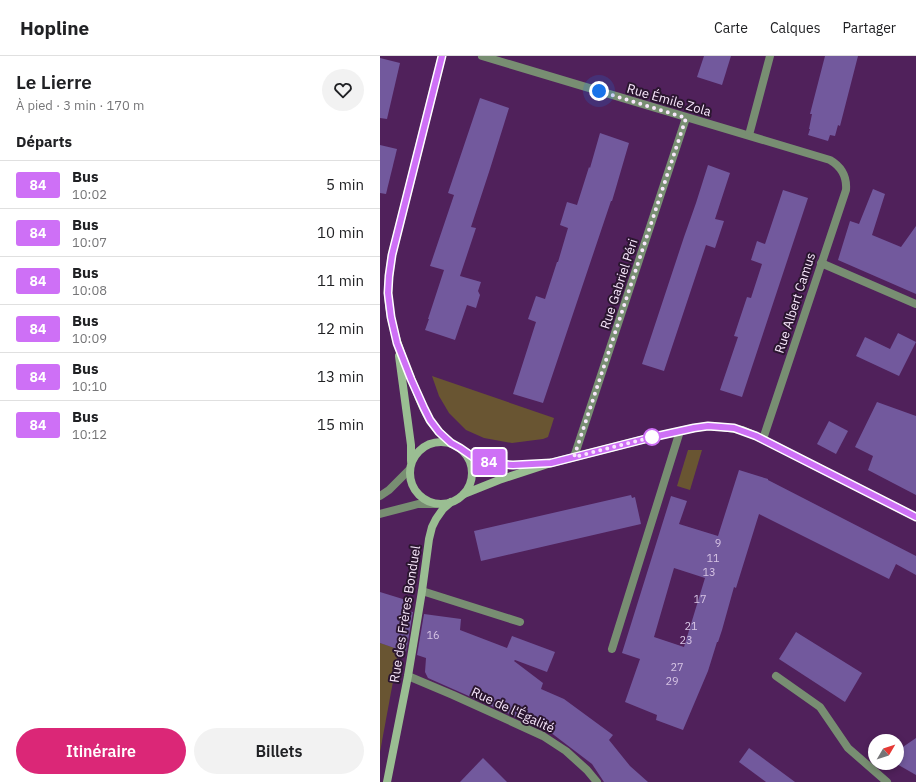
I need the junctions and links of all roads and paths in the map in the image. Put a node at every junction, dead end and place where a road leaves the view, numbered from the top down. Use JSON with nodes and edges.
{"nodes":[{"id":1,"x":442,"y":56,"type":"edge"},
{"id":2,"x":482,"y":56,"type":"edge"},
{"id":3,"x":770,"y":56,"type":"edge"},
{"id":4,"x":686,"y":118,"type":"junction"},
{"id":5,"x":748,"y":135,"type":"junction"},
{"id":6,"x":844,"y":174,"type":"joint"},
{"id":7,"x":821,"y":263,"type":"junction"},
{"id":8,"x":916,"y":304,"type":"edge"},
{"id":9,"x":397,"y":343,"type":"junction"},
{"id":10,"x":680,"y":431,"type":"junction"},
{"id":11,"x":763,"y":439,"type":"junction"},
{"id":12,"x":451,"y":443,"type":"junction"},
{"id":13,"x":464,"y":451,"type":"junction"},
{"id":14,"x":574,"y":457,"type":"junction"},
{"id":15,"x":551,"y":463,"type":"junction"},
{"id":16,"x":410,"y":467,"type":"junction"},
{"id":17,"x":464,"y":494,"type":"junction"},
{"id":18,"x":380,"y":496,"type":"edge"},
{"id":19,"x":451,"y":502,"type":"junction"},
{"id":20,"x":436,"y":504,"type":"junction"},
{"id":21,"x":380,"y":514,"type":"edge"},
{"id":22,"x":916,"y":517,"type":"edge"},
{"id":23,"x":422,"y":591,"type":"junction"},
{"id":24,"x":520,"y":622,"type":"dead end"},
{"id":25,"x":612,"y":649,"type":"dead end"},
{"id":26,"x":408,"y":676,"type":"junction"},
{"id":27,"x":776,"y":676,"type":"dead end"},
{"id":28,"x":387,"y":782,"type":"edge"},
{"id":29,"x":597,"y":782,"type":"edge"},
{"id":30,"x":887,"y":782,"type":"edge"}],
"edges":[{"from":1,"to":9,"type":"street"},
{"from":2,"to":4,"type":"street","name":"Rue Émile Zola"},
{"from":3,"to":5,"type":"street"},
{"from":4,"to":5,"type":"street","name":"Rue Émile Zola"},
{"from":4,"to":14,"type":"street","name":"Rue Gabriel Péri"},
{"from":5,"to":6,"type":"street","name":"Rue Émile Zola"},
{"from":6,"to":7,"type":"street","name":"Rue Albert Camus"},
{"from":7,"to":8,"type":"street"},
{"from":7,"to":11,"type":"street","name":"Rue Albert Camus"},
{"from":9,"to":12,"type":"street"},
{"from":9,"to":16,"type":"street"},
{"from":10,"to":11,"type":"street"},
{"from":10,"to":14,"type":"street"},
{"from":10,"to":25,"type":"street"},
{"from":11,"to":22,"type":"street"},
{"from":12,"to":13,"type":"street"},
{"from":12,"to":16,"type":"street"},
{"from":13,"to":15,"type":"street"},
{"from":13,"to":17,"type":"street"},
{"from":14,"to":15,"type":"street"},
{"from":15,"to":17,"type":"street"},
{"from":16,"to":18,"type":"street"},
{"from":16,"to":20,"type":"street"},
{"from":17,"to":19,"type":"street"},
{"from":19,"to":20,"type":"street"},
{"from":19,"to":23,"type":"street","name":"Rue des Frères Bonduel"},
{"from":20,"to":21,"type":"street"},
{"from":23,"to":24,"type":"street"},
{"from":23,"to":26,"type":"street","name":"Rue des Frères Bonduel"},
{"from":26,"to":28,"type":"street","name":"Rue des Frères Bonduel"},
{"from":26,"to":29,"type":"street","name":"Rue de l'Égalité"},
{"from":27,"to":30,"type":"street"}]}
